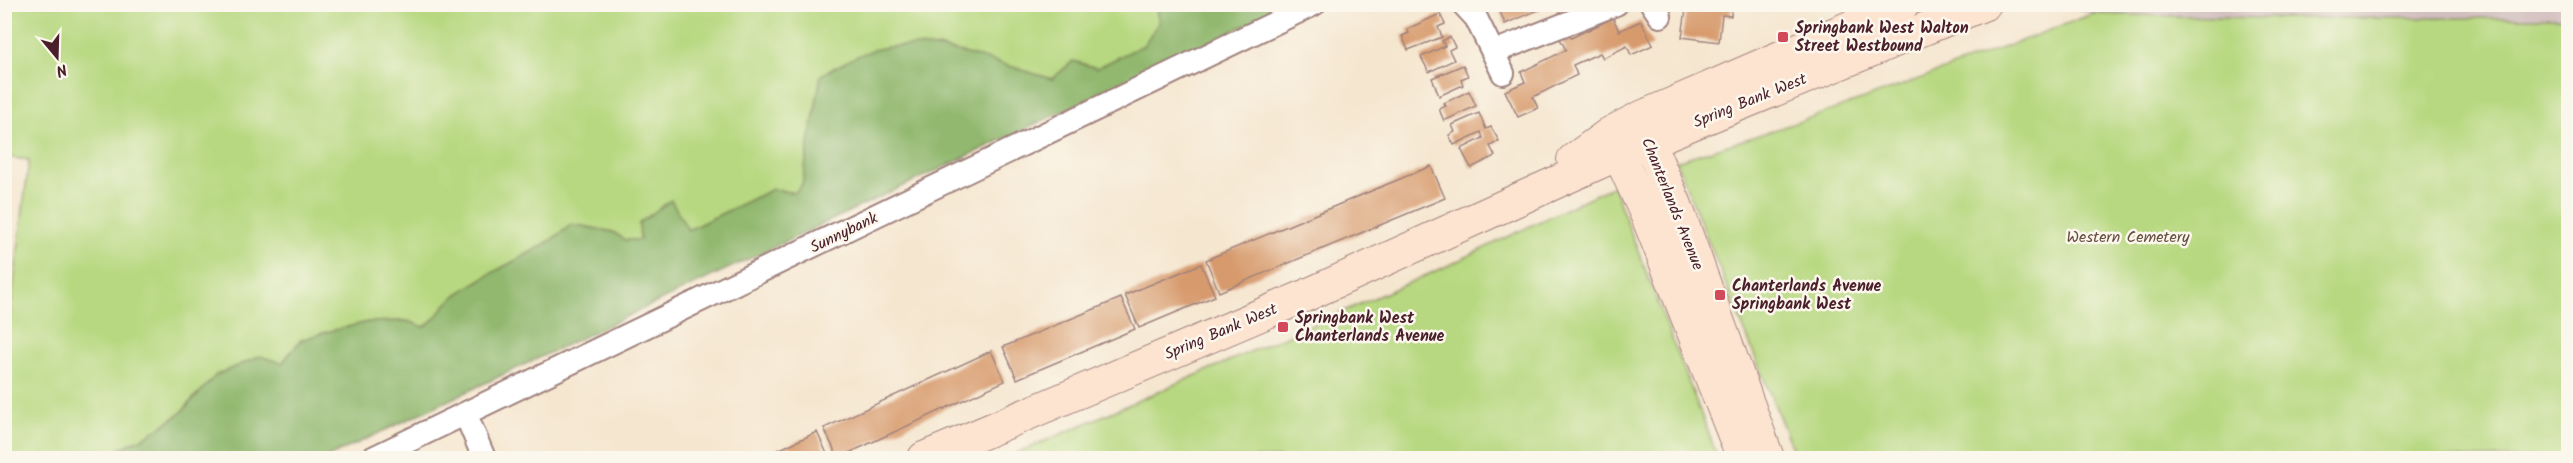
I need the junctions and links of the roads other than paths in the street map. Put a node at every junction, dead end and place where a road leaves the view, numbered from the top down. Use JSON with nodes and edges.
{"nodes":[{"id":1,"x":1314,"y":4,"type":"edge"},
{"id":2,"x":1463,"y":4,"type":"edge"},
{"id":3,"x":1616,"y":4,"type":"edge"},
{"id":4,"x":1903,"y":4,"type":"edge"},
{"id":5,"x":1985,"y":4,"type":"edge"},
{"id":6,"x":1494,"y":52,"type":"junction"},
{"id":7,"x":1503,"y":73,"type":"dead end"},
{"id":8,"x":1629,"y":137,"type":"junction"},
{"id":9,"x":466,"y":415,"type":"junction"},
{"id":10,"x":374,"y":459,"type":"edge"},
{"id":11,"x":484,"y":459,"type":"edge"},
{"id":12,"x":924,"y":459,"type":"edge"},
{"id":13,"x":1743,"y":459,"type":"edge"},
{"id":14,"x":1768,"y":459,"type":"edge"}],
"edges":[{"from":1,"to":9,"type":"street","name":"Sunnybank"},
{"from":2,"to":6,"type":"street"},
{"from":3,"to":6,"type":"street"},
{"from":4,"to":8,"type":"street","name":"Spring Bank West"},
{"from":5,"to":8,"type":"street","name":"Spring Bank West"},
{"from":6,"to":7,"type":"street"},
{"from":8,"to":12,"type":"street","name":"Spring Bank West"},
{"from":8,"to":13,"type":"street","name":"Chanterlands Avenue"},
{"from":8,"to":14,"type":"street","name":"Chanterlands Avenue"},
{"from":9,"to":10,"type":"street","name":"Sunnybank"},
{"from":9,"to":11,"type":"street"}]}
